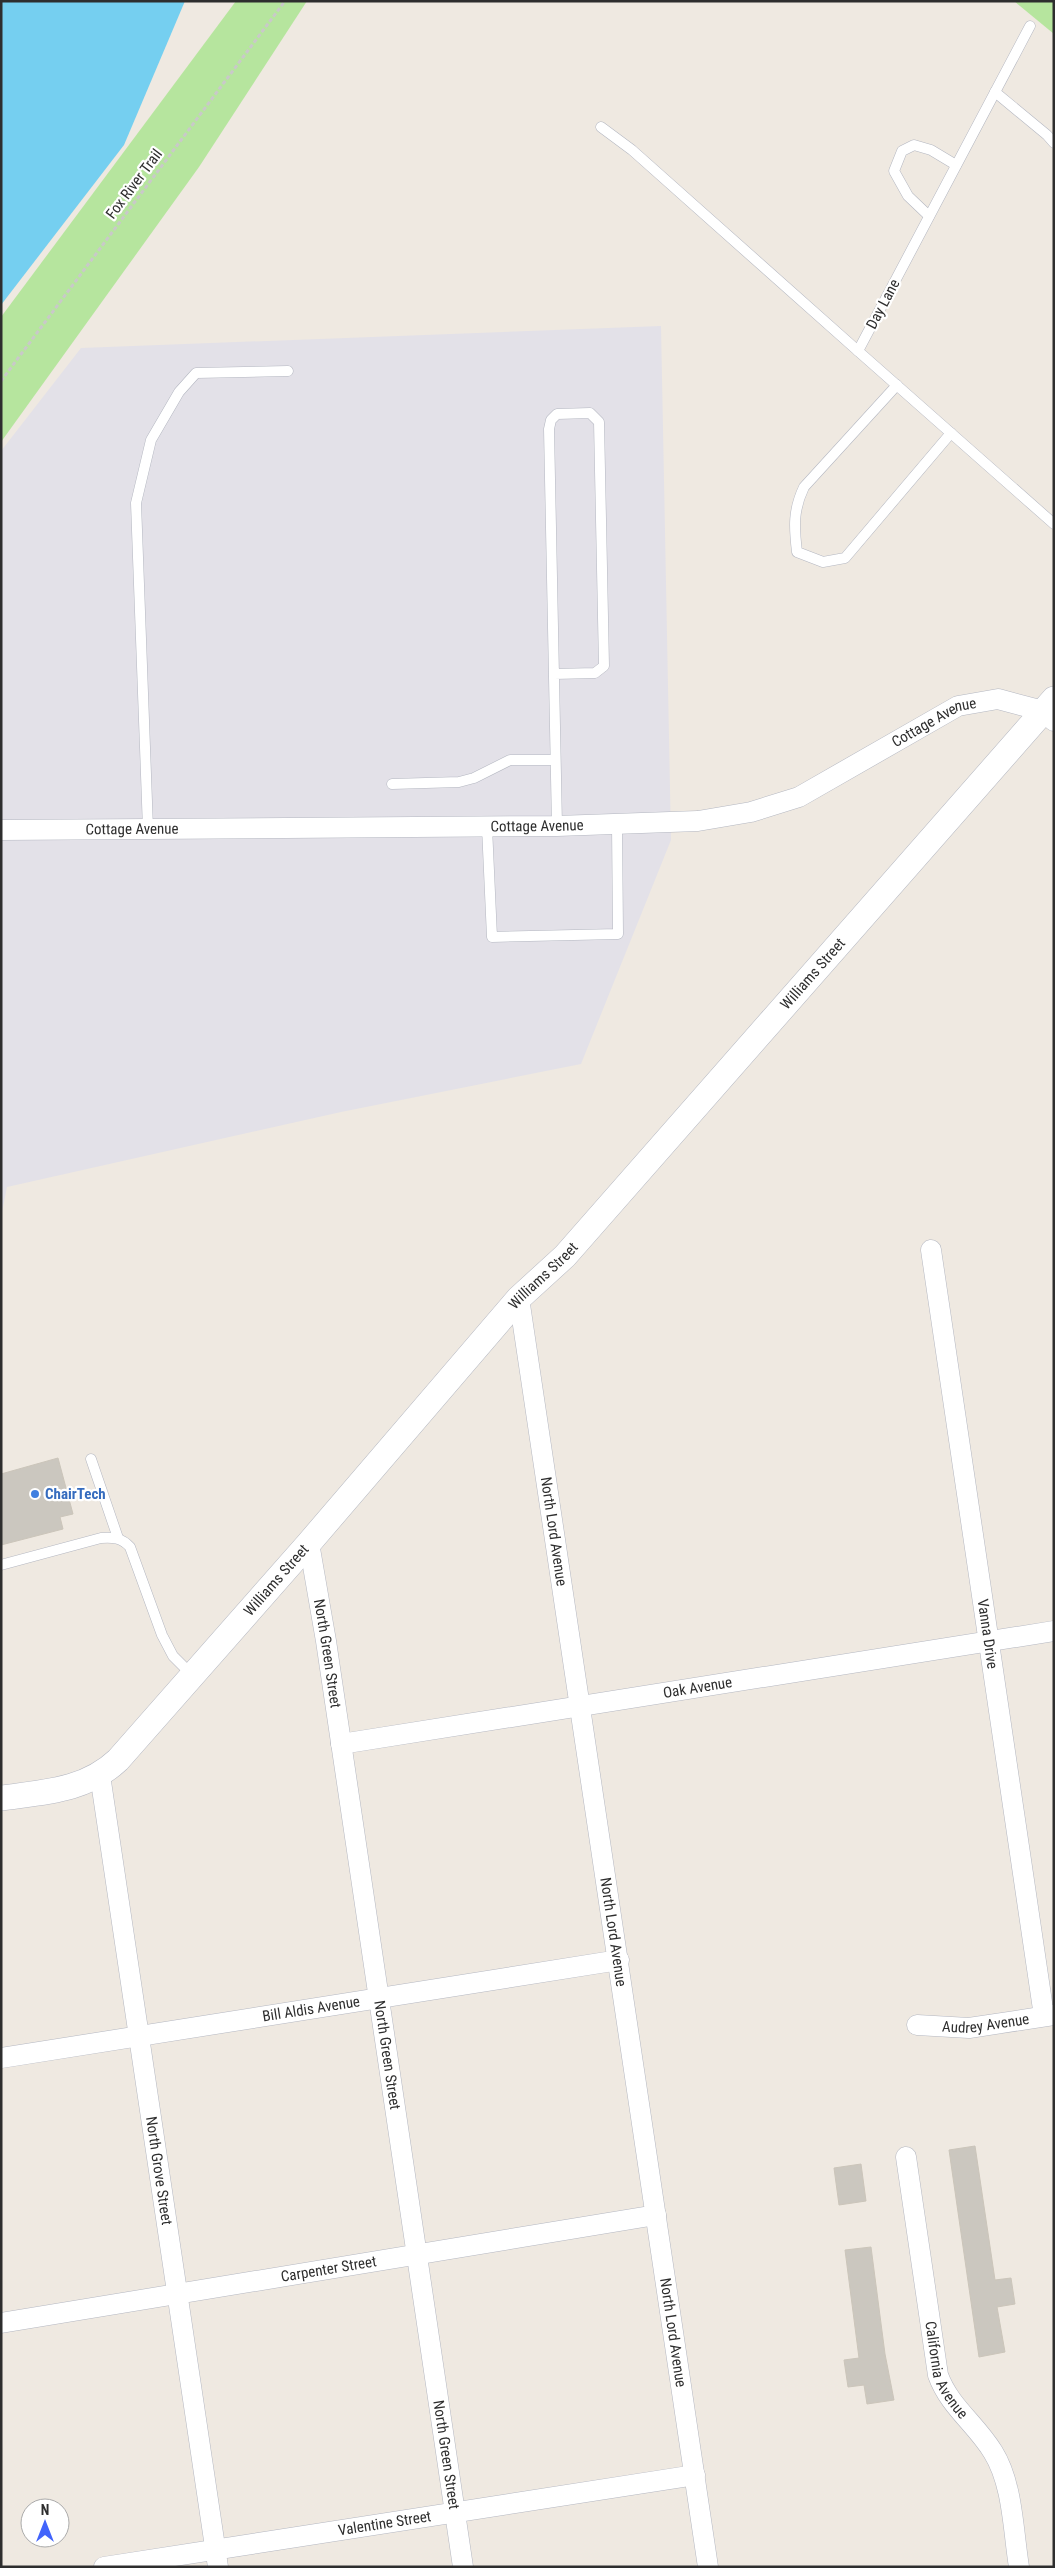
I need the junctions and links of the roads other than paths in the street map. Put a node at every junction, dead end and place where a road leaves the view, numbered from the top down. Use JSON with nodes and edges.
{"nodes":[{"id":1,"x":1030,"y":26,"type":"dead end"},
{"id":2,"x":995,"y":92,"type":"junction"},
{"id":3,"x":601,"y":127,"type":"dead end"},
{"id":4,"x":1054,"y":143,"type":"edge"},
{"id":5,"x":956,"y":166,"type":"junction"},
{"id":6,"x":929,"y":216,"type":"junction"},
{"id":7,"x":858,"y":351,"type":"junction"},
{"id":8,"x":288,"y":371,"type":"dead end"},
{"id":9,"x":897,"y":385,"type":"junction"},
{"id":10,"x":951,"y":433,"type":"junction"},
{"id":11,"x":1054,"y":524,"type":"edge"},
{"id":12,"x":554,"y":674,"type":"junction"},
{"id":13,"x":1050,"y":710,"type":"edge"},
{"id":14,"x":556,"y":760,"type":"junction"},
{"id":15,"x":392,"y":784,"type":"dead end"},
{"id":16,"x":617,"y":825,"type":"junction"},
{"id":17,"x":557,"y":826,"type":"junction"},
{"id":18,"x":487,"y":827,"type":"junction"},
{"id":19,"x":148,"y":829,"type":"junction"},
{"id":20,"x":1,"y":830,"type":"edge"},
{"id":21,"x":931,"y":1250,"type":"dead end"},
{"id":22,"x":519,"y":1298,"type":"junction"},
{"id":23,"x":91,"y":1459,"type":"dead end"},
{"id":24,"x":118,"y":1538,"type":"junction"},
{"id":25,"x":309,"y":1543,"type":"junction"},
{"id":26,"x":1,"y":1565,"type":"edge"},
{"id":27,"x":1054,"y":1631,"type":"edge"},
{"id":28,"x":990,"y":1641,"type":"junction"},
{"id":29,"x":193,"y":1675,"type":"junction"},
{"id":30,"x":581,"y":1706,"type":"junction"},
{"id":31,"x":341,"y":1744,"type":"junction"},
{"id":32,"x":100,"y":1775,"type":"junction"},
{"id":33,"x":1,"y":1798,"type":"edge"},
{"id":34,"x":619,"y":1960,"type":"junction"},
{"id":35,"x":378,"y":1999,"type":"junction"},
{"id":36,"x":1049,"y":2016,"type":"edge"},
{"id":37,"x":917,"y":2025,"type":"dead end"},
{"id":38,"x":139,"y":2036,"type":"junction"},
{"id":39,"x":1,"y":2058,"type":"edge"},
{"id":40,"x":906,"y":2157,"type":"dead end"},
{"id":41,"x":656,"y":2215,"type":"junction"},
{"id":42,"x":416,"y":2256,"type":"junction"},
{"id":43,"x":178,"y":2294,"type":"junction"},
{"id":44,"x":1,"y":2323,"type":"edge"},
{"id":45,"x":695,"y":2476,"type":"junction"},
{"id":46,"x":455,"y":2513,"type":"junction"},
{"id":47,"x":216,"y":2558,"type":"edge"},
{"id":48,"x":104,"y":2567,"type":"edge"},
{"id":49,"x":462,"y":2567,"type":"edge"},
{"id":50,"x":708,"y":2567,"type":"edge"},
{"id":51,"x":1019,"y":2567,"type":"edge"}],
"edges":[{"from":1,"to":2,"type":"lane","name":"Day Lane"},
{"from":2,"to":4,"type":"lane"},
{"from":2,"to":5,"type":"lane","name":"Day Lane"},
{"from":3,"to":7,"type":"lane"},
{"from":5,"to":6,"type":"lane","name":"Day Lane"},
{"from":5,"to":6,"type":"lane"},
{"from":6,"to":7,"type":"lane","name":"Day Lane"},
{"from":7,"to":9,"type":"lane"},
{"from":8,"to":19,"type":"lane"},
{"from":9,"to":10,"type":"lane"},
{"from":9,"to":10,"type":"lane"},
{"from":10,"to":11,"type":"lane"},
{"from":12,"to":12,"type":"lane"},
{"from":12,"to":14,"type":"lane"},
{"from":13,"to":16,"type":"street","name":"Cottage Avenue"},
{"from":13,"to":22,"type":"street","name":"Williams Street"},
{"from":14,"to":15,"type":"lane"},
{"from":14,"to":17,"type":"lane"},
{"from":16,"to":17,"type":"street","name":"Cottage Avenue"},
{"from":16,"to":18,"type":"lane"},
{"from":17,"to":18,"type":"street","name":"Cottage Avenue"},
{"from":18,"to":19,"type":"street","name":"Cottage Avenue"},
{"from":19,"to":20,"type":"street","name":"Cottage Avenue"},
{"from":21,"to":28,"type":"street","name":"Vanna Drive"},
{"from":22,"to":25,"type":"street","name":"Williams Street"},
{"from":22,"to":30,"type":"street","name":"North Lord Avenue"},
{"from":23,"to":24,"type":"lane"},
{"from":24,"to":26,"type":"lane"},
{"from":24,"to":29,"type":"lane"},
{"from":25,"to":29,"type":"street","name":"Williams Street"},
{"from":25,"to":31,"type":"street","name":"North Green Street"},
{"from":27,"to":28,"type":"street","name":"Oak Avenue"},
{"from":28,"to":30,"type":"street","name":"Oak Avenue"},
{"from":28,"to":36,"type":"street","name":"Vanna Drive"},
{"from":29,"to":32,"type":"street","name":"Williams Street"},
{"from":30,"to":31,"type":"street","name":"Oak Avenue"},
{"from":30,"to":34,"type":"street","name":"North Lord Avenue"},
{"from":31,"to":35,"type":"street","name":"North Green Street"},
{"from":32,"to":33,"type":"street","name":"Williams Street"},
{"from":32,"to":38,"type":"street","name":"North Grove Street"},
{"from":34,"to":35,"type":"street","name":"Bill Aldis Avenue"},
{"from":34,"to":41,"type":"street","name":"North Lord Avenue"},
{"from":35,"to":38,"type":"street","name":"Bill Aldis Avenue"},
{"from":35,"to":42,"type":"street","name":"North Green Street"},
{"from":36,"to":37,"type":"street","name":"Audrey Avenue"},
{"from":38,"to":39,"type":"street","name":"Bill Aldis Avenue"},
{"from":38,"to":43,"type":"street","name":"North Grove Street"},
{"from":40,"to":51,"type":"street","name":"California Avenue"},
{"from":41,"to":42,"type":"street","name":"Carpenter Street"},
{"from":41,"to":45,"type":"street","name":"North Lord Avenue"},
{"from":42,"to":43,"type":"street","name":"Carpenter Street"},
{"from":42,"to":46,"type":"street","name":"North Green Street"},
{"from":43,"to":44,"type":"street","name":"Carpenter Street"},
{"from":43,"to":47,"type":"street","name":"North Grove Street"},
{"from":45,"to":46,"type":"street","name":"Valentine Street"},
{"from":45,"to":50,"type":"street","name":"North Lord Avenue"},
{"from":46,"to":47,"type":"street","name":"Valentine Street"},
{"from":46,"to":49,"type":"street","name":"North Green Street"},
{"from":47,"to":48,"type":"street","name":"Valentine Street"}]}
